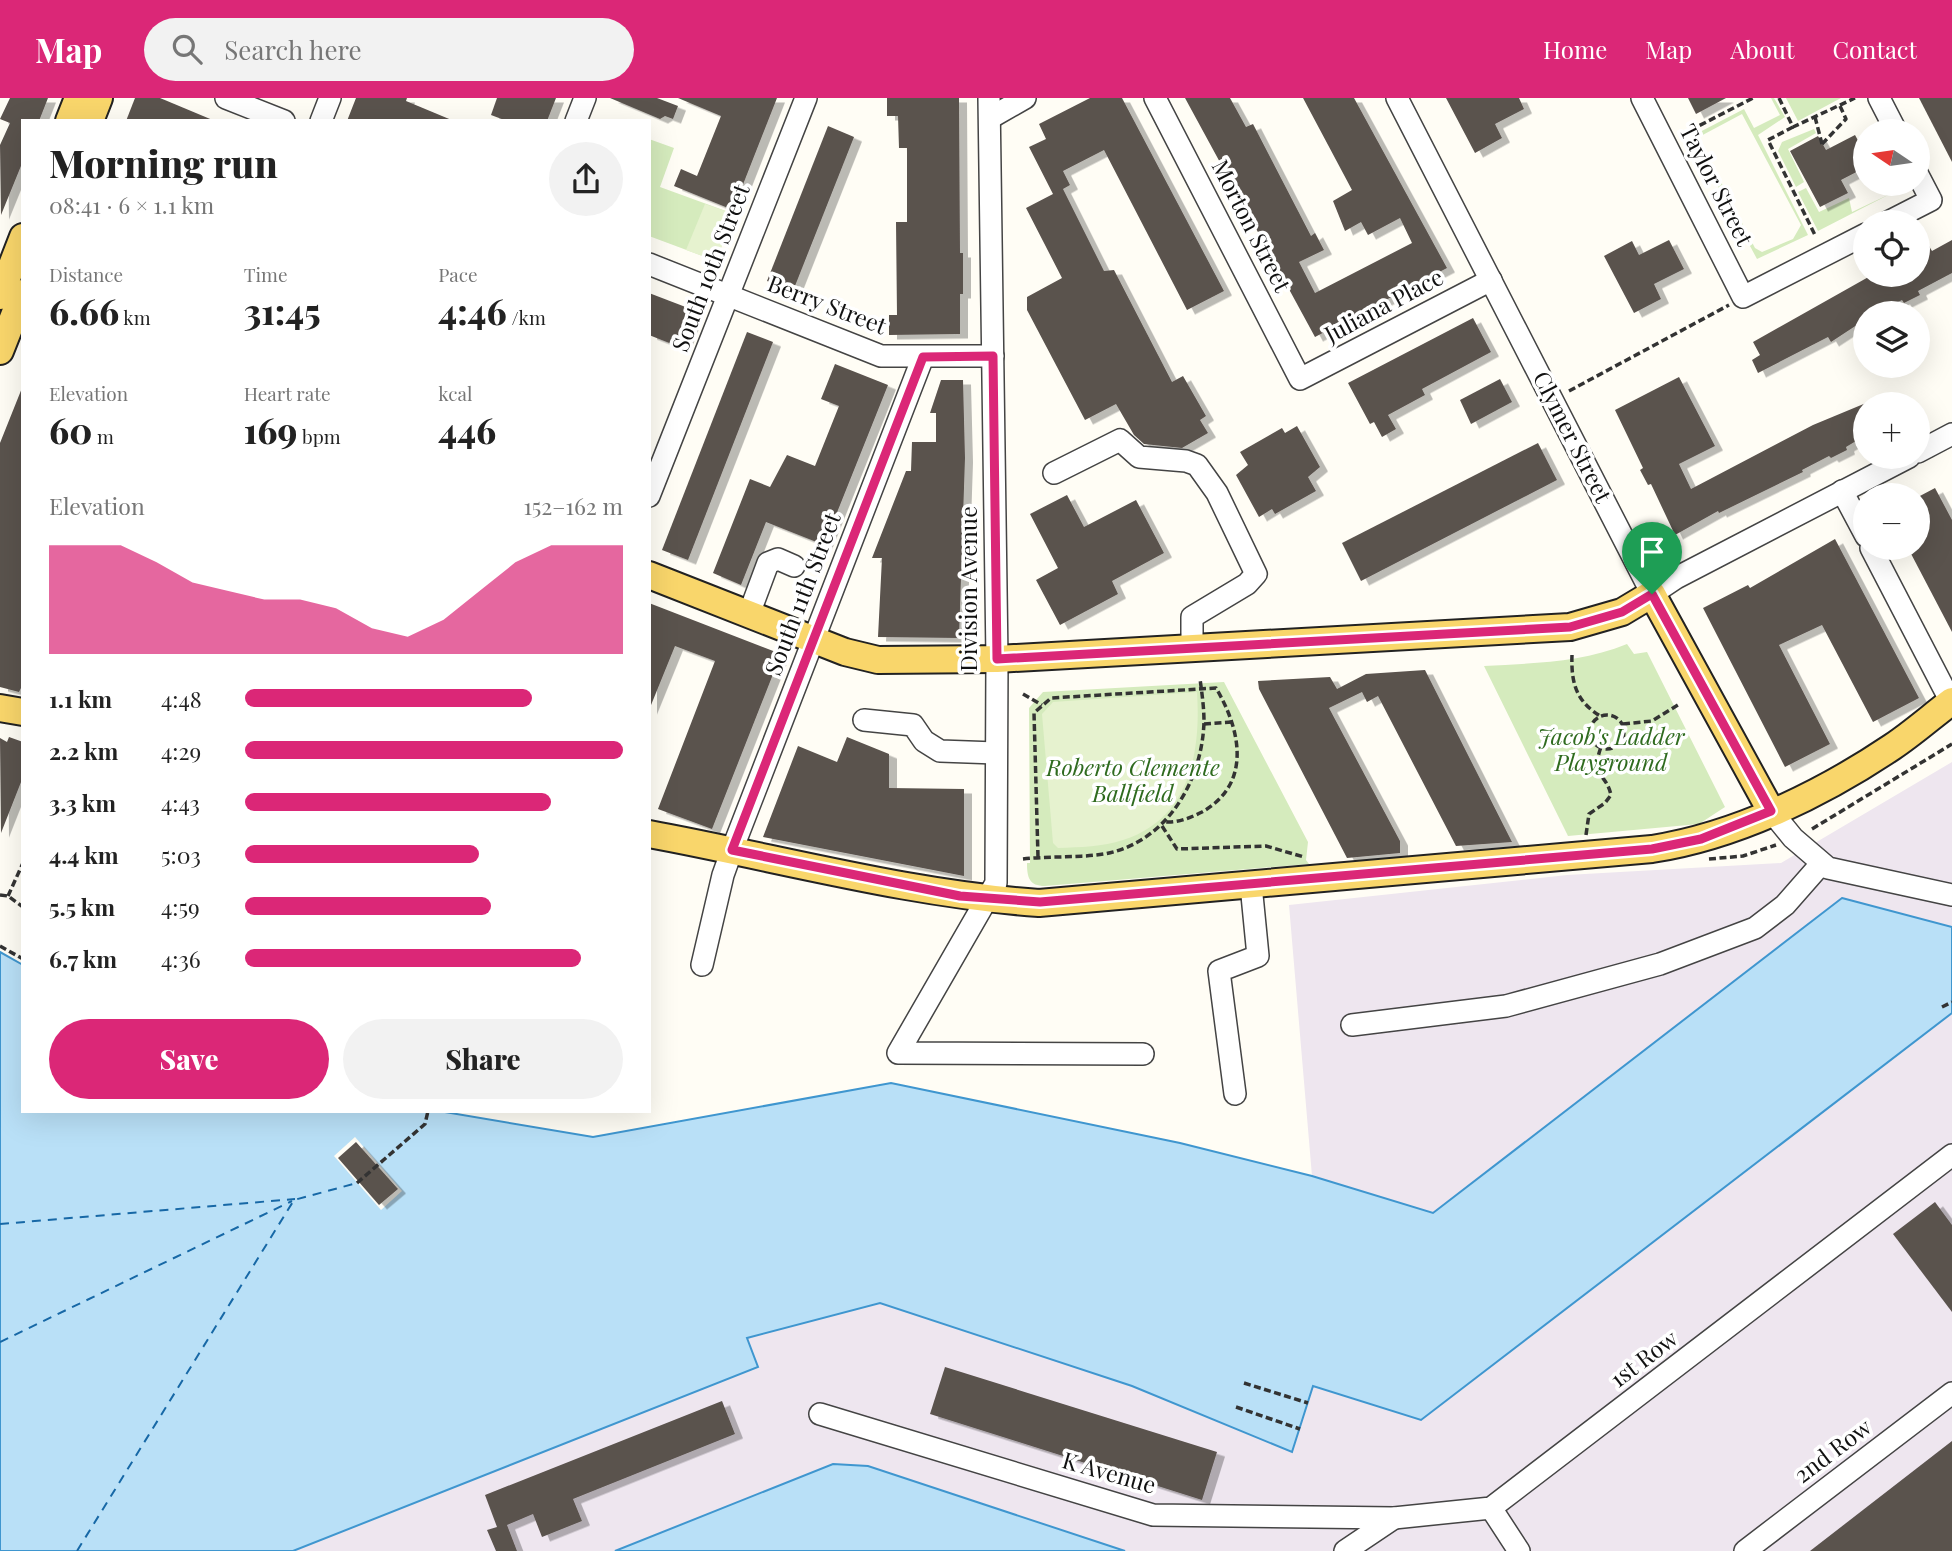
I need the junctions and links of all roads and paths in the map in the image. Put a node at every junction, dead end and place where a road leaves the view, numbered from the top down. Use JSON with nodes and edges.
{"nodes":[{"id":1,"x":78,"y":98,"type":"edge"},
{"id":2,"x":99,"y":98,"type":"edge"},
{"id":3,"x":226,"y":98,"type":"edge"},
{"id":4,"x":330,"y":98,"type":"edge"},
{"id":5,"x":585,"y":98,"type":"edge"},
{"id":6,"x":806,"y":98,"type":"edge"},
{"id":7,"x":1025,"y":98,"type":"edge"},
{"id":8,"x":1155,"y":98,"type":"edge"},
{"id":9,"x":1397,"y":98,"type":"edge"},
{"id":10,"x":1642,"y":98,"type":"edge"},
{"id":11,"x":1753,"y":98,"type":"edge"},
{"id":12,"x":1779,"y":98,"type":"edge"},
{"id":13,"x":1879,"y":98,"type":"edge"},
{"id":14,"x":1856,"y":99,"type":"edge"},
{"id":15,"x":1840,"y":106,"type":"junction"},
{"id":16,"x":990,"y":108,"type":"edge"},
{"id":17,"x":1815,"y":117,"type":"junction"},
{"id":18,"x":70,"y":119,"type":"edge"},
{"id":19,"x":91,"y":119,"type":"edge"},
{"id":20,"x":279,"y":119,"type":"edge"},
{"id":21,"x":322,"y":119,"type":"edge"},
{"id":22,"x":577,"y":119,"type":"edge"},
{"id":23,"x":1890,"y":119,"type":"edge"},
{"id":24,"x":1793,"y":127,"type":"junction"},
{"id":25,"x":1681,"y":135,"type":"dead end"},
{"id":26,"x":1929,"y":196,"type":"edge"},
{"id":27,"x":1911,"y":210,"type":"edge"},
{"id":28,"x":1816,"y":237,"type":"dead end"},
{"id":29,"x":1853,"y":241,"type":"edge"},
{"id":30,"x":21,"y":242,"type":"edge"},
{"id":31,"x":651,"y":265,"type":"edge"},
{"id":32,"x":1491,"y":280,"type":"junction"},
{"id":33,"x":728,"y":295,"type":"junction"},
{"id":34,"x":0,"y":296,"type":"edge"},
{"id":35,"x":1743,"y":297,"type":"junction"},
{"id":36,"x":21,"y":298,"type":"edge"},
{"id":37,"x":12,"y":319,"type":"edge"},
{"id":38,"x":0,"y":351,"type":"edge"},
{"id":39,"x":993,"y":356,"type":"junction"},
{"id":40,"x":923,"y":357,"type":"junction"},
{"id":41,"x":1300,"y":379,"type":"joint"},
{"id":42,"x":1553,"y":400,"type":"junction"},
{"id":43,"x":1952,"y":435,"type":"edge"},
{"id":44,"x":1930,"y":446,"type":"edge"},
{"id":45,"x":1886,"y":469,"type":"edge"},
{"id":46,"x":1054,"y":473,"type":"dead end"},
{"id":47,"x":651,"y":491,"type":"edge"},
{"id":48,"x":1843,"y":491,"type":"junction"},
{"id":49,"x":1853,"y":511,"type":"edge"},
{"id":50,"x":1877,"y":560,"type":"edge"},
{"id":51,"x":794,"y":566,"type":"dead end"},
{"id":52,"x":651,"y":576,"type":"edge"},
{"id":53,"x":1652,"y":594,"type":"junction"},
{"id":54,"x":748,"y":614,"type":"junction"},
{"id":55,"x":814,"y":640,"type":"junction"},
{"id":56,"x":1192,"y":649,"type":"junction"},
{"id":57,"x":1573,"y":655,"type":"dead end"},
{"id":58,"x":997,"y":659,"type":"junction"},
{"id":59,"x":1200,"y":679,"type":"dead end"},
{"id":60,"x":1201,"y":688,"type":"junction"},
{"id":61,"x":1023,"y":694,"type":"dead end"},
{"id":62,"x":1042,"y":705,"type":"junction"},
{"id":63,"x":1678,"y":705,"type":"dead end"},
{"id":64,"x":0,"y":708,"type":"edge"},
{"id":65,"x":1952,"y":708,"type":"edge"},
{"id":66,"x":21,"y":712,"type":"edge"},
{"id":67,"x":1602,"y":717,"type":"junction"},
{"id":68,"x":864,"y":720,"type":"dead end"},
{"id":69,"x":1233,"y":722,"type":"junction"},
{"id":70,"x":1621,"y":723,"type":"junction"},
{"id":71,"x":1204,"y":724,"type":"junction"},
{"id":72,"x":1952,"y":744,"type":"edge"},
{"id":73,"x":1601,"y":747,"type":"junction"},
{"id":74,"x":996,"y":753,"type":"junction"},
{"id":75,"x":1775,"y":817,"type":"junction"},
{"id":76,"x":1166,"y":822,"type":"junction"},
{"id":77,"x":1824,"y":823,"type":"dead end"},
{"id":78,"x":1162,"y":826,"type":"junction"},
{"id":79,"x":651,"y":834,"type":"edge"},
{"id":80,"x":1586,"y":841,"type":"dead end"},
{"id":81,"x":732,"y":850,"type":"junction"},
{"id":82,"x":1038,"y":857,"type":"junction"},
{"id":83,"x":1307,"y":858,"type":"dead end"},
{"id":84,"x":1023,"y":859,"type":"dead end"},
{"id":85,"x":1821,"y":864,"type":"junction"},
{"id":86,"x":21,"y":867,"type":"edge"},
{"id":87,"x":1251,"y":885,"type":"junction"},
{"id":88,"x":0,"y":895,"type":"edge"},
{"id":89,"x":1952,"y":895,"type":"edge"},
{"id":90,"x":8,"y":896,"type":"junction"},
{"id":91,"x":987,"y":899,"type":"junction"},
{"id":92,"x":21,"y":906,"type":"edge"},
{"id":93,"x":0,"y":946,"type":"edge"},
{"id":94,"x":21,"y":951,"type":"edge"},
{"id":95,"x":13,"y":954,"type":"junction"},
{"id":96,"x":21,"y":959,"type":"edge"},
{"id":97,"x":702,"y":965,"type":"dead end"},
{"id":98,"x":1952,"y":1002,"type":"edge"},
{"id":99,"x":1942,"y":1007,"type":"dead end"},
{"id":100,"x":1352,"y":1025,"type":"dead end"},
{"id":101,"x":1143,"y":1054,"type":"dead end"},
{"id":102,"x":1235,"y":1094,"type":"dead end"},
{"id":103,"x":427,"y":1113,"type":"edge"},
{"id":104,"x":1952,"y":1155,"type":"edge"},
{"id":105,"x":357,"y":1182,"type":"dead end"},
{"id":106,"x":1244,"y":1383,"type":"dead end"},
{"id":107,"x":1952,"y":1393,"type":"edge"},
{"id":108,"x":1308,"y":1403,"type":"dead end"},
{"id":109,"x":1236,"y":1407,"type":"dead end"},
{"id":110,"x":820,"y":1414,"type":"dead end"},
{"id":111,"x":1300,"y":1429,"type":"dead end"},
{"id":112,"x":1491,"y":1508,"type":"junction"},
{"id":113,"x":1394,"y":1518,"type":"junction"},
{"id":114,"x":1345,"y":1551,"type":"edge"},
{"id":115,"x":1519,"y":1551,"type":"edge"},
{"id":116,"x":1745,"y":1551,"type":"edge"}],
"edges":[{"from":1,"to":18,"type":"main road"},
{"from":2,"to":19,"type":"main road"},
{"from":3,"to":20,"type":"street"},
{"from":4,"to":21,"type":"street"},
{"from":5,"to":22,"type":"street"},
{"from":6,"to":33,"type":"street","name":"South 10th Street"},
{"from":7,"to":16,"type":"street"},
{"from":8,"to":41,"type":"street","name":"Morton Street"},
{"from":9,"to":32,"type":"street","name":"Clymer Street"},
{"from":10,"to":35,"type":"street","name":"Taylor Street"},
{"from":11,"to":25,"type":"path"},
{"from":12,"to":24,"type":"path"},
{"from":13,"to":23,"type":"street"},
{"from":14,"to":15,"type":"path"},
{"from":15,"to":17,"type":"path"},
{"from":15,"to":17,"type":"path"},
{"from":16,"to":39,"type":"street","name":"Division Avenue"},
{"from":17,"to":24,"type":"path"},
{"from":24,"to":28,"type":"path"},
{"from":26,"to":27,"type":"street"},
{"from":29,"to":35,"type":"street"},
{"from":30,"to":34,"type":"main road"},
{"from":31,"to":33,"type":"street","name":"Berry Street"},
{"from":32,"to":41,"type":"street","name":"Juliana Place"},
{"from":32,"to":42,"type":"street","name":"Clymer Street"},
{"from":33,"to":40,"type":"street","name":"Berry Street"},
{"from":33,"to":47,"type":"street","name":"South 10th Street"},
{"from":35,"to":42,"type":"path"},
{"from":36,"to":37,"type":"main road"},
{"from":37,"to":38,"type":"main road"},
{"from":39,"to":40,"type":"street","name":"Berry Street"},
{"from":39,"to":58,"type":"street","name":"Division Avenue"},
{"from":40,"to":55,"type":"street","name":"South 11th Street"},
{"from":42,"to":53,"type":"street","name":"Clymer Street"},
{"from":43,"to":44,"type":"street"},
{"from":45,"to":48,"type":"street"},
{"from":46,"to":56,"type":"street"},
{"from":48,"to":49,"type":"street"},
{"from":48,"to":53,"type":"street"},
{"from":50,"to":65,"type":"street"},
{"from":51,"to":54,"type":"street"},
{"from":52,"to":54,"type":"main road"},
{"from":53,"to":56,"type":"main road"},
{"from":53,"to":75,"type":"main road","name":"Clymer Street"},
{"from":54,"to":55,"type":"main road"},
{"from":55,"to":58,"type":"main road"},
{"from":55,"to":81,"type":"street","name":"South 11th Street"},
{"from":56,"to":58,"type":"main road"},
{"from":57,"to":67,"type":"path"},
{"from":58,"to":74,"type":"street","name":"Division Avenue"},
{"from":59,"to":60,"type":"path"},
{"from":60,"to":62,"type":"path"},
{"from":60,"to":69,"type":"path"},
{"from":60,"to":71,"type":"path"},
{"from":61,"to":62,"type":"path"},
{"from":62,"to":82,"type":"path"},
{"from":63,"to":70,"type":"path"},
{"from":64,"to":66,"type":"main road"},
{"from":65,"to":75,"type":"main road"},
{"from":67,"to":70,"type":"path"},
{"from":67,"to":73,"type":"path"},
{"from":68,"to":74,"type":"street"},
{"from":69,"to":71,"type":"path"},
{"from":69,"to":76,"type":"path"},
{"from":70,"to":73,"type":"path"},
{"from":71,"to":76,"type":"path"},
{"from":72,"to":77,"type":"path"},
{"from":73,"to":80,"type":"path"},
{"from":74,"to":91,"type":"street","name":"Division Avenue"},
{"from":75,"to":85,"type":"street"},
{"from":75,"to":87,"type":"main road"},
{"from":76,"to":78,"type":"path"},
{"from":78,"to":82,"type":"path"},
{"from":78,"to":83,"type":"path"},
{"from":79,"to":81,"type":"main road"},
{"from":81,"to":91,"type":"main road"},
{"from":81,"to":97,"type":"street","name":"South 11th Street"},
{"from":82,"to":84,"type":"path"},
{"from":85,"to":89,"type":"street"},
{"from":85,"to":100,"type":"street"},
{"from":86,"to":90,"type":"path"},
{"from":87,"to":91,"type":"main road"},
{"from":87,"to":102,"type":"street"},
{"from":88,"to":90,"type":"path"},
{"from":90,"to":92,"type":"path"},
{"from":91,"to":101,"type":"street","name":"Division Avenue"},
{"from":93,"to":95,"type":"path"},
{"from":94,"to":95,"type":"path"},
{"from":95,"to":96,"type":"path"},
{"from":98,"to":99,"type":"path"},
{"from":103,"to":105,"type":"path"},
{"from":104,"to":112,"type":"street","name":"1st Row"},
{"from":106,"to":108,"type":"path"},
{"from":107,"to":116,"type":"street","name":"2nd Row"},
{"from":109,"to":111,"type":"path"},
{"from":110,"to":113,"type":"street","name":"K Avenue"},
{"from":112,"to":113,"type":"street"},
{"from":112,"to":115,"type":"street"},
{"from":113,"to":114,"type":"street"}]}
